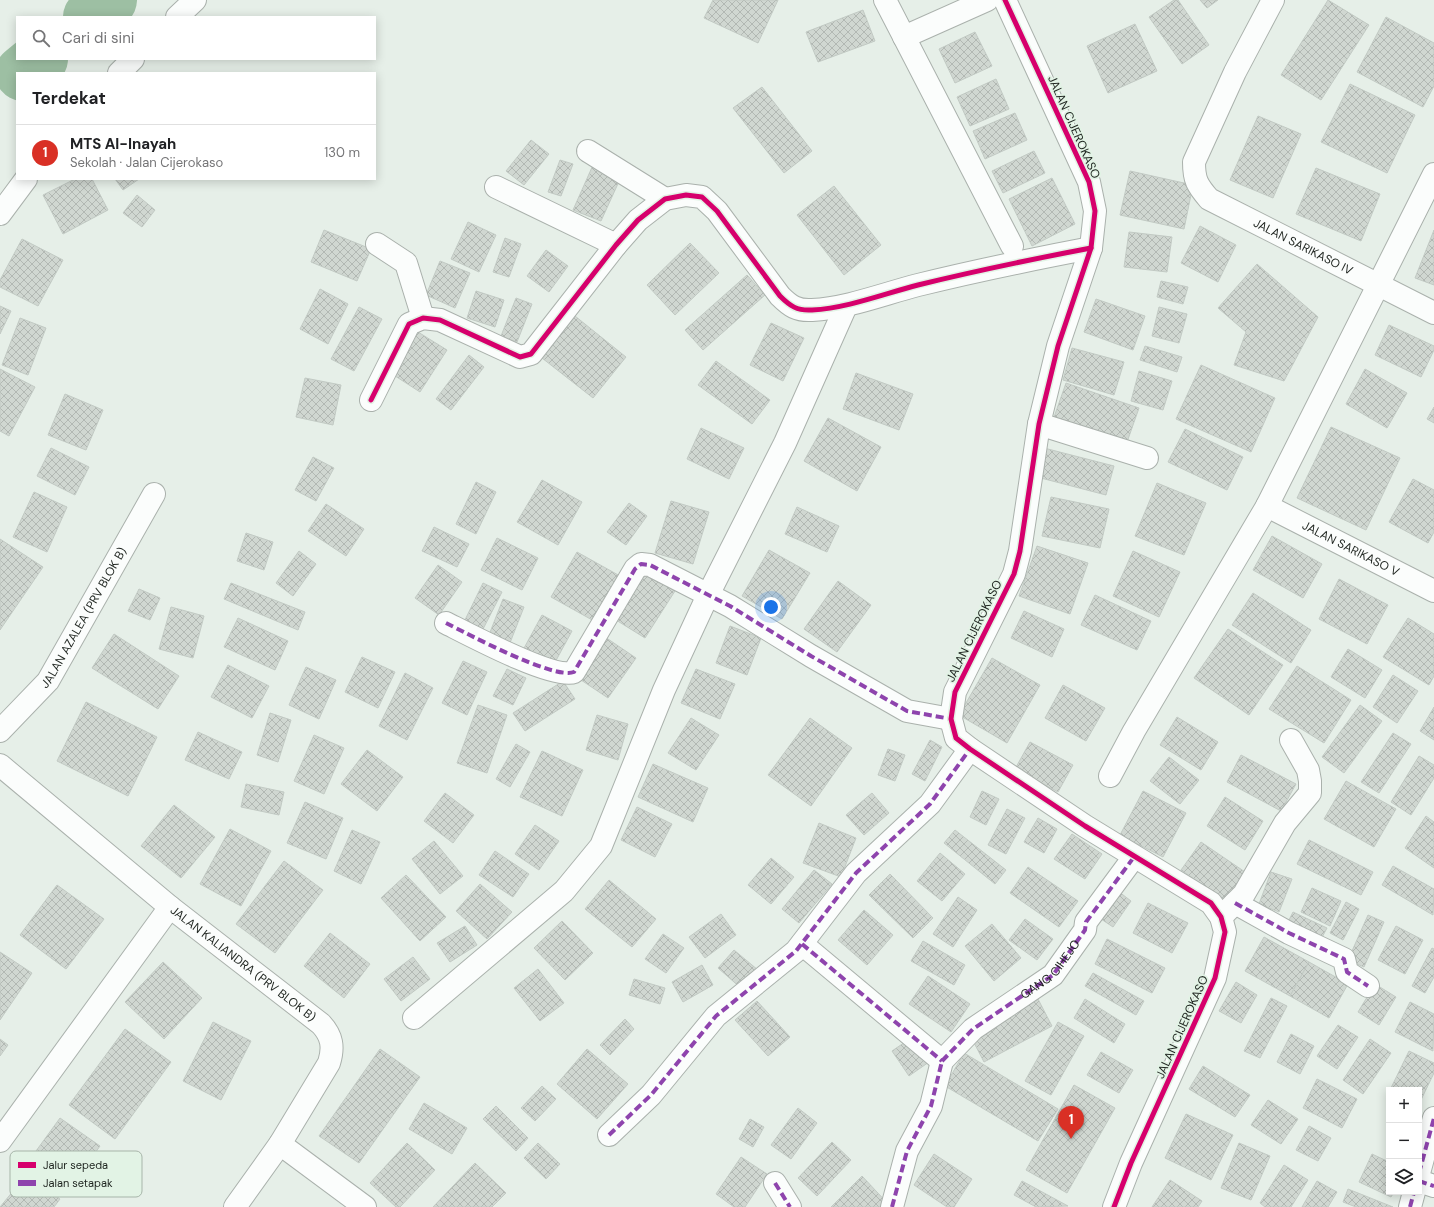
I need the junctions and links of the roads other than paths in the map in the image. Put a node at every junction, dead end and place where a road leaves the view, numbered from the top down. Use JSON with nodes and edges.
{"nodes":[{"id":1,"x":195,"y":0,"type":"edge"},
{"id":2,"x":885,"y":0,"type":"edge"},
{"id":3,"x":987,"y":0,"type":"edge"},
{"id":4,"x":1005,"y":0,"type":"edge"},
{"id":5,"x":1273,"y":0,"type":"edge"},
{"id":6,"x":178,"y":16,"type":"edge"},
{"id":7,"x":904,"y":37,"type":"junction"},
{"id":8,"x":132,"y":60,"type":"edge"},
{"id":9,"x":120,"y":72,"type":"edge"},
{"id":10,"x":588,"y":151,"type":"dead end"},
{"id":11,"x":1434,"y":174,"type":"edge"},
{"id":12,"x":25,"y":180,"type":"edge"},
{"id":13,"x":496,"y":188,"type":"dead end"},
{"id":14,"x":665,"y":199,"type":"junction"},
{"id":15,"x":0,"y":214,"type":"edge"},
{"id":16,"x":377,"y":244,"type":"dead end"},
{"id":17,"x":616,"y":245,"type":"junction"},
{"id":18,"x":1012,"y":246,"type":"dead end"},
{"id":19,"x":1091,"y":248,"type":"junction"},
{"id":20,"x":1378,"y":285,"type":"junction"},
{"id":21,"x":846,"y":306,"type":"junction"},
{"id":22,"x":1434,"y":313,"type":"edge"},
{"id":23,"x":423,"y":318,"type":"junction"},
{"id":24,"x":371,"y":400,"type":"dead end"},
{"id":25,"x":1038,"y":424,"type":"junction"},
{"id":26,"x":1147,"y":458,"type":"dead end"},
{"id":27,"x":154,"y":494,"type":"dead end"},
{"id":28,"x":1267,"y":506,"type":"junction"},
{"id":29,"x":1434,"y":592,"type":"edge"},
{"id":30,"x":708,"y":596,"type":"junction"},
{"id":31,"x":446,"y":623,"type":"dead end"},
{"id":32,"x":950,"y":718,"type":"junction"},
{"id":33,"x":0,"y":732,"type":"edge"},
{"id":34,"x":1291,"y":740,"type":"dead end"},
{"id":35,"x":970,"y":749,"type":"junction"},
{"id":36,"x":0,"y":765,"type":"edge"},
{"id":37,"x":1110,"y":776,"type":"dead end"},
{"id":38,"x":1134,"y":857,"type":"junction"},
{"id":39,"x":170,"y":907,"type":"junction"},
{"id":40,"x":1228,"y":910,"type":"junction"},
{"id":41,"x":802,"y":944,"type":"junction"},
{"id":42,"x":1368,"y":986,"type":"dead end"},
{"id":43,"x":414,"y":1018,"type":"dead end"},
{"id":44,"x":942,"y":1061,"type":"junction"},
{"id":45,"x":1434,"y":1118,"type":"edge"},
{"id":46,"x":609,"y":1135,"type":"dead end"},
{"id":47,"x":0,"y":1141,"type":"edge"},
{"id":48,"x":280,"y":1144,"type":"junction"},
{"id":49,"x":1422,"y":1162,"type":"edge"},
{"id":50,"x":1422,"y":1182,"type":"edge"},
{"id":51,"x":775,"y":1183,"type":"dead end"},
{"id":52,"x":1434,"y":1186,"type":"edge"},
{"id":53,"x":1413,"y":1195,"type":"edge"},
{"id":54,"x":236,"y":1207,"type":"edge"},
{"id":55,"x":365,"y":1207,"type":"edge"},
{"id":56,"x":790,"y":1207,"type":"edge"},
{"id":57,"x":892,"y":1207,"type":"edge"},
{"id":58,"x":1114,"y":1207,"type":"edge"},
{"id":59,"x":1410,"y":1207,"type":"edge"}],
"edges":[{"from":1,"to":6,"type":"street"},
{"from":2,"to":7,"type":"street"},
{"from":3,"to":7,"type":"street"},
{"from":4,"to":19,"type":"street","name":"JALAN CIJEROKASO"},
{"from":5,"to":20,"type":"street","name":"JALAN SARIKASO IV"},
{"from":7,"to":18,"type":"street"},
{"from":8,"to":9,"type":"street"},
{"from":10,"to":14,"type":"street"},
{"from":11,"to":20,"type":"street"},
{"from":12,"to":15,"type":"street"},
{"from":13,"to":17,"type":"street"},
{"from":14,"to":17,"type":"street"},
{"from":14,"to":21,"type":"street"},
{"from":16,"to":23,"type":"street"},
{"from":17,"to":23,"type":"street"},
{"from":19,"to":21,"type":"street"},
{"from":19,"to":25,"type":"street","name":"JALAN CIJEROKASO"},
{"from":20,"to":22,"type":"street","name":"JALAN SARIKASO IV"},
{"from":20,"to":28,"type":"street"},
{"from":21,"to":30,"type":"street"},
{"from":23,"to":24,"type":"street"},
{"from":25,"to":26,"type":"street"},
{"from":25,"to":32,"type":"street","name":"JALAN CIJEROKASO"},
{"from":27,"to":33,"type":"street","name":"JALAN AZALEA (PRV BLOK B)"},
{"from":28,"to":29,"type":"street","name":"JALAN SARIKASO V"},
{"from":28,"to":37,"type":"street"},
{"from":30,"to":31,"type":"street"},
{"from":30,"to":32,"type":"street"},
{"from":30,"to":43,"type":"street"},
{"from":32,"to":35,"type":"street","name":"JALAN CIJEROKASO"},
{"from":34,"to":40,"type":"street"},
{"from":35,"to":38,"type":"street","name":"JALAN CIJEROKASO"},
{"from":35,"to":41,"type":"street"},
{"from":36,"to":39,"type":"street","name":"JALAN KALIANDRA (PRV BLOK B)"},
{"from":38,"to":40,"type":"street","name":"JALAN CIJEROKASO"},
{"from":38,"to":44,"type":"street","name":"GANG CIHEJO"},
{"from":39,"to":47,"type":"street"},
{"from":39,"to":48,"type":"street","name":"JALAN KALIANDRA (PRV BLOK B)"},
{"from":40,"to":42,"type":"street"},
{"from":40,"to":58,"type":"street","name":"JALAN CIJEROKASO"},
{"from":41,"to":44,"type":"street"},
{"from":41,"to":46,"type":"street"},
{"from":44,"to":57,"type":"street"},
{"from":45,"to":49,"type":"street"},
{"from":48,"to":54,"type":"street","name":"JALAN KALIANDRA (PRV BLOK B)"},
{"from":48,"to":55,"type":"street"},
{"from":50,"to":52,"type":"street"},
{"from":51,"to":56,"type":"street"},
{"from":53,"to":59,"type":"street"}]}
